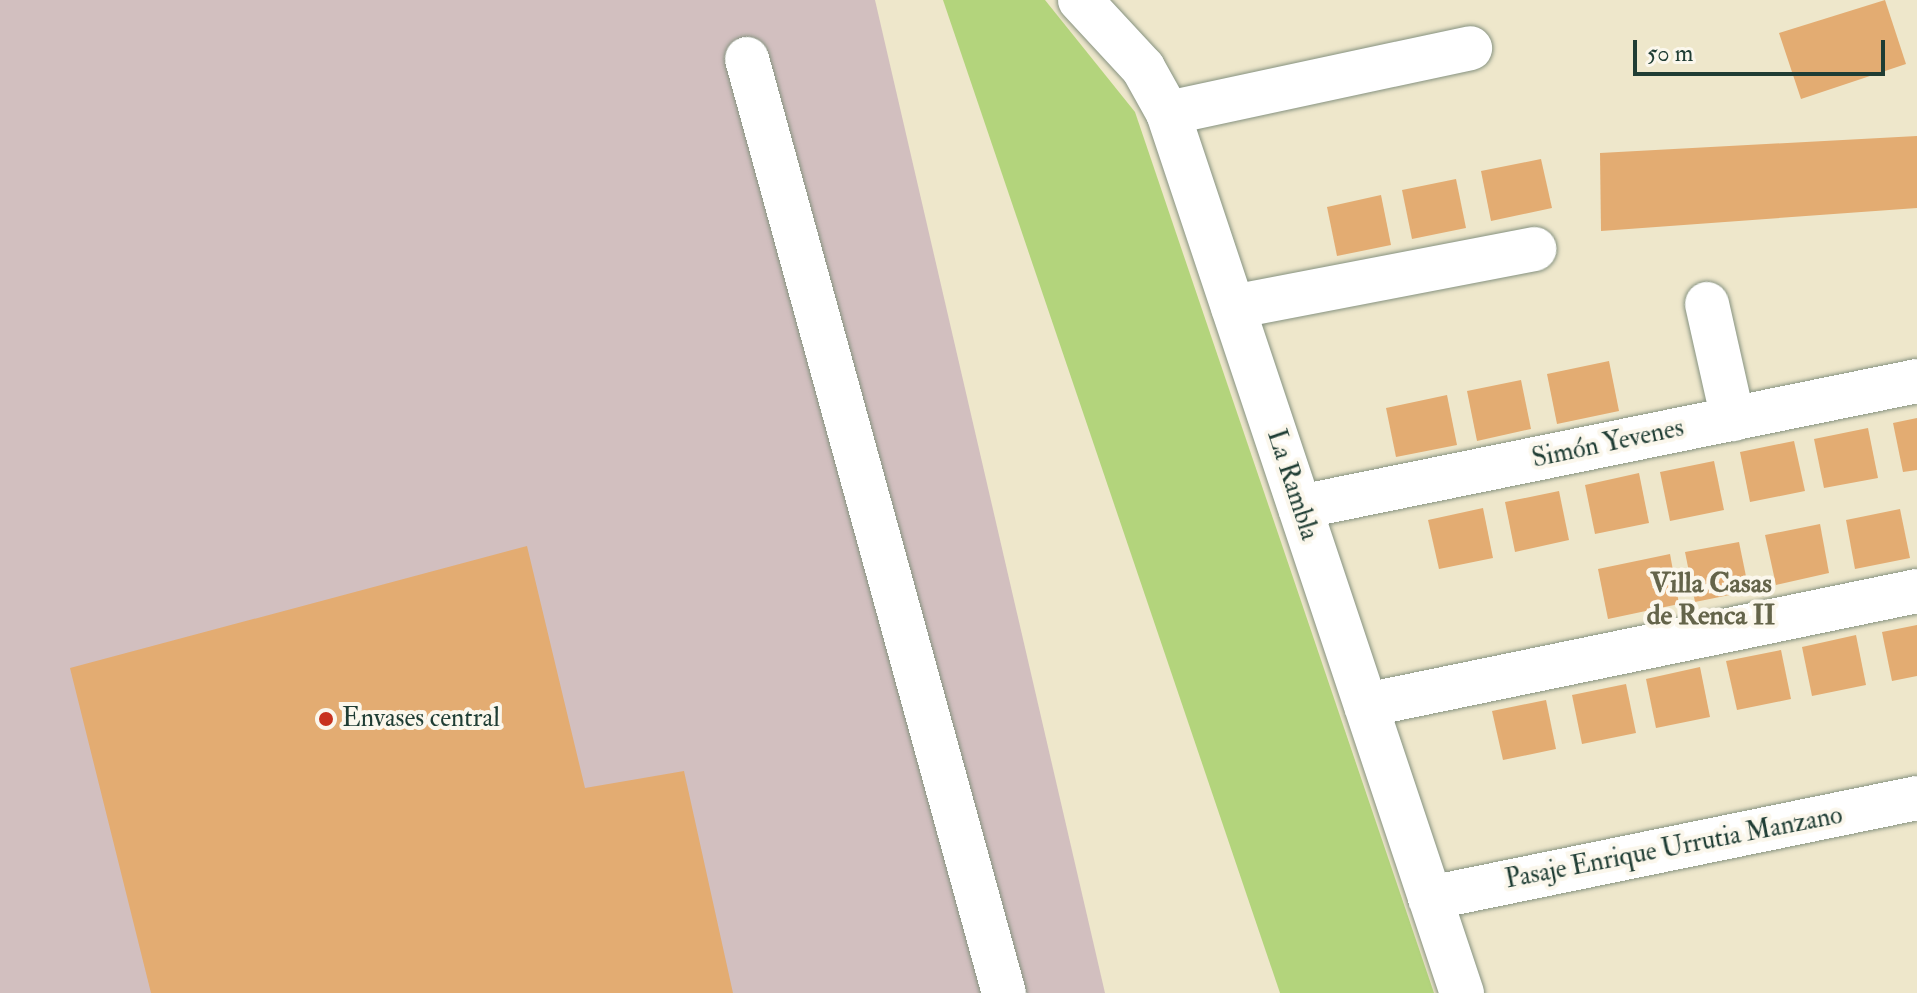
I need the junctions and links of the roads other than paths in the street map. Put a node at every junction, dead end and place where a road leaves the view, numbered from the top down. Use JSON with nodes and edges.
{"nodes":[{"id":1,"x":1080,"y":0,"type":"edge"},
{"id":2,"x":1470,"y":48,"type":"dead end"},
{"id":3,"x":747,"y":59,"type":"dead end"},
{"id":4,"x":1168,"y":113,"type":"junction"},
{"id":5,"x":1534,"y":249,"type":"dead end"},
{"id":6,"x":1707,"y":304,"type":"dead end"},
{"id":7,"x":1233,"y":307,"type":"junction"},
{"id":8,"x":1917,"y":381,"type":"edge"},
{"id":9,"x":1733,"y":419,"type":"junction"},
{"id":10,"x":1300,"y":507,"type":"junction"},
{"id":11,"x":1917,"y":591,"type":"edge"},
{"id":12,"x":1366,"y":705,"type":"junction"},
{"id":13,"x":1917,"y":798,"type":"edge"},
{"id":14,"x":1430,"y":898,"type":"junction"},
{"id":15,"x":1004,"y":993,"type":"edge"},
{"id":16,"x":1462,"y":993,"type":"edge"}],
"edges":[{"from":1,"to":4,"type":"street","name":"La Rambla"},
{"from":2,"to":4,"type":"street"},
{"from":3,"to":15,"type":"street"},
{"from":4,"to":7,"type":"street","name":"La Rambla"},
{"from":5,"to":7,"type":"street"},
{"from":6,"to":9,"type":"street"},
{"from":7,"to":10,"type":"street","name":"La Rambla"},
{"from":8,"to":9,"type":"street","name":"Simón Yevenes"},
{"from":9,"to":10,"type":"street","name":"Simón Yevenes"},
{"from":10,"to":12,"type":"street","name":"La Rambla"},
{"from":11,"to":12,"type":"street"},
{"from":12,"to":14,"type":"street","name":"La Rambla"},
{"from":13,"to":14,"type":"street","name":"Pasaje Enrique Urrutia Manzano"},
{"from":14,"to":16,"type":"street","name":"La Rambla"}]}
